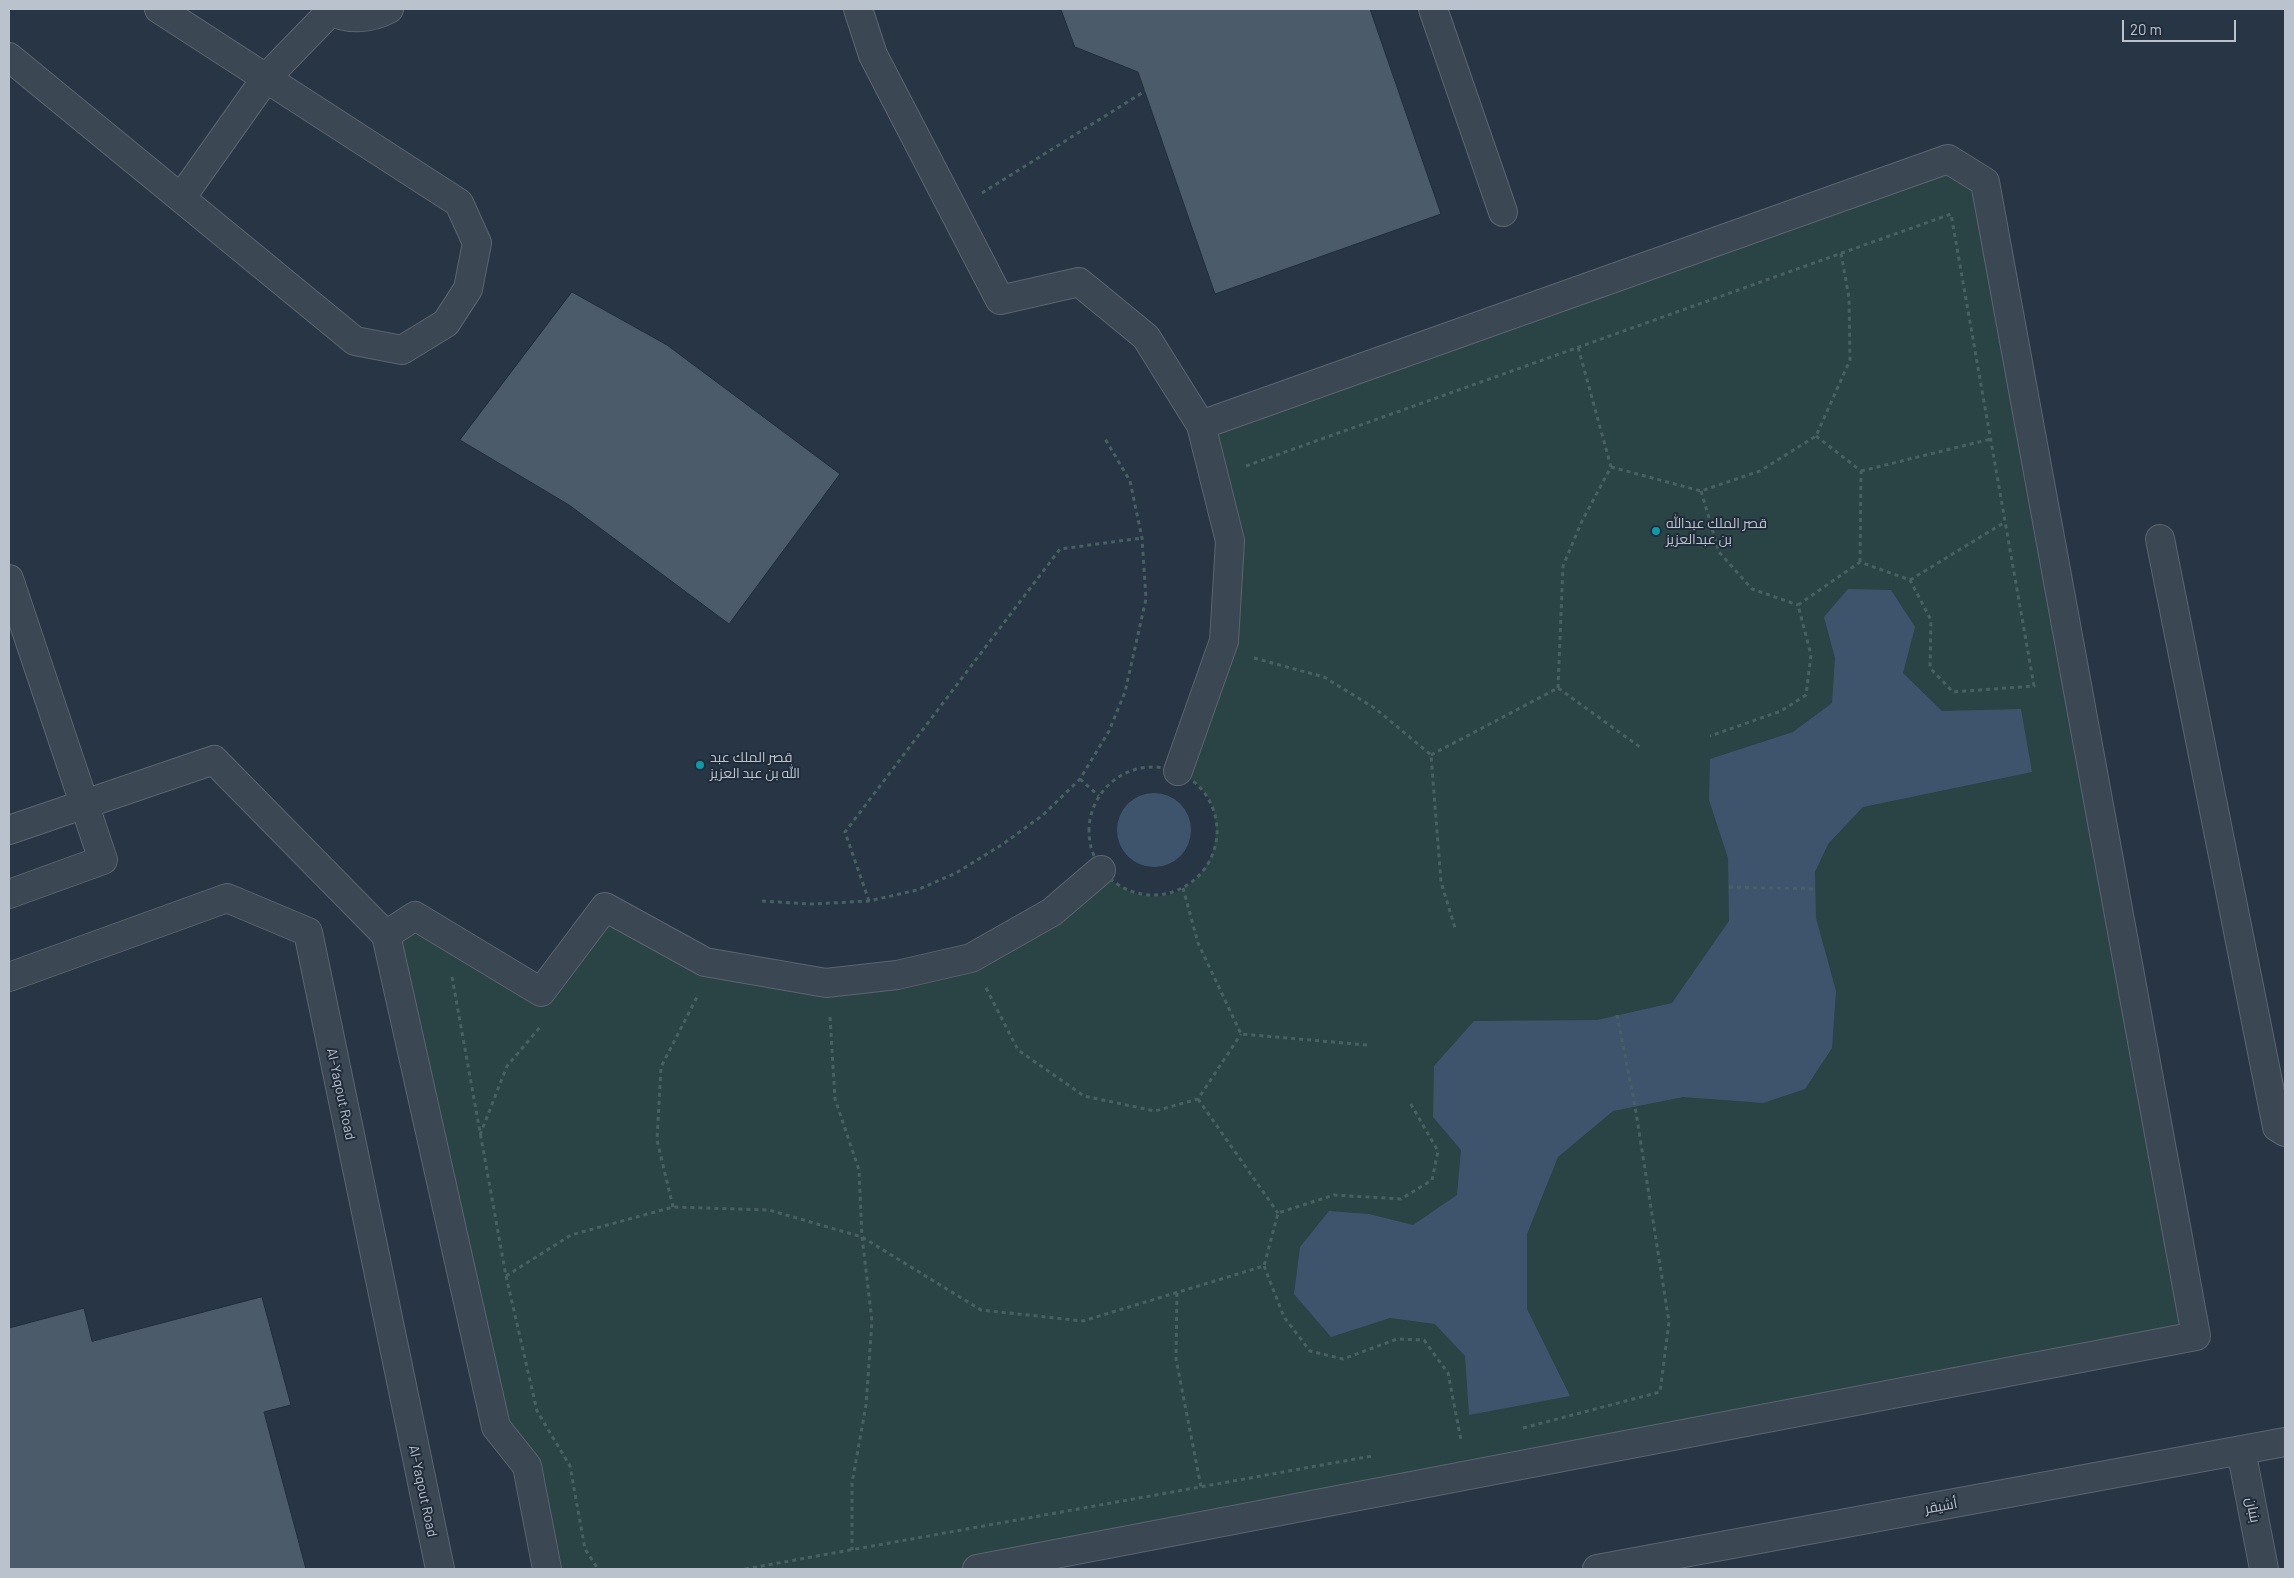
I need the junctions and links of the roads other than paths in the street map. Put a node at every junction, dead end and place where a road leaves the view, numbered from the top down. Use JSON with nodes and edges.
{"nodes":[{"id":1,"x":159,"y":9,"type":"edge"},
{"id":2,"x":389,"y":9,"type":"edge"},
{"id":3,"x":858,"y":9,"type":"edge"},
{"id":4,"x":1433,"y":9,"type":"edge"},
{"id":5,"x":329,"y":10,"type":"edge"},
{"id":6,"x":9,"y":57,"type":"edge"},
{"id":7,"x":266,"y":78,"type":"junction"},
{"id":8,"x":181,"y":198,"type":"junction"},
{"id":9,"x":1503,"y":212,"type":"dead end"},
{"id":10,"x":1201,"y":425,"type":"junction"},
{"id":11,"x":2160,"y":539,"type":"dead end"},
{"id":12,"x":9,"y":579,"type":"edge"},
{"id":13,"x":1192,"y":777,"type":"road end"},
{"id":14,"x":85,"y":804,"type":"junction"},
{"id":15,"x":9,"y":830,"type":"edge"},
{"id":16,"x":1101,"y":870,"type":"road end"},
{"id":17,"x":9,"y":894,"type":"edge"},
{"id":18,"x":386,"y":935,"type":"junction"},
{"id":19,"x":9,"y":977,"type":"edge"},
{"id":20,"x":2285,"y":1132,"type":"edge"},
{"id":21,"x":2285,"y":1442,"type":"edge"},
{"id":22,"x":2241,"y":1450,"type":"junction"},
{"id":23,"x":440,"y":1569,"type":"edge"},
{"id":24,"x":547,"y":1569,"type":"edge"},
{"id":25,"x":977,"y":1569,"type":"edge"},
{"id":26,"x":1597,"y":1569,"type":"edge"},
{"id":27,"x":2264,"y":1569,"type":"edge"}],
"edges":[{"from":1,"to":7,"type":"street"},
{"from":2,"to":5,"type":"street"},
{"from":3,"to":10,"type":"street"},
{"from":4,"to":9,"type":"street"},
{"from":5,"to":7,"type":"street"},
{"from":6,"to":8,"type":"street"},
{"from":7,"to":8,"type":"street"},
{"from":7,"to":8,"type":"street"},
{"from":10,"to":13,"type":"street"},
{"from":10,"to":25,"type":"street"},
{"from":11,"to":20,"type":"street"},
{"from":12,"to":14,"type":"street"},
{"from":14,"to":15,"type":"street"},
{"from":14,"to":17,"type":"street"},
{"from":14,"to":18,"type":"street"},
{"from":16,"to":18,"type":"street"},
{"from":18,"to":24,"type":"street"},
{"from":19,"to":23,"type":"street","name":"Al-Yaqout Road"},
{"from":21,"to":22,"type":"street","name":"أشيقر"},
{"from":22,"to":26,"type":"street","name":"أشيقر"},
{"from":22,"to":27,"type":"street","name":"بنبان"}]}
